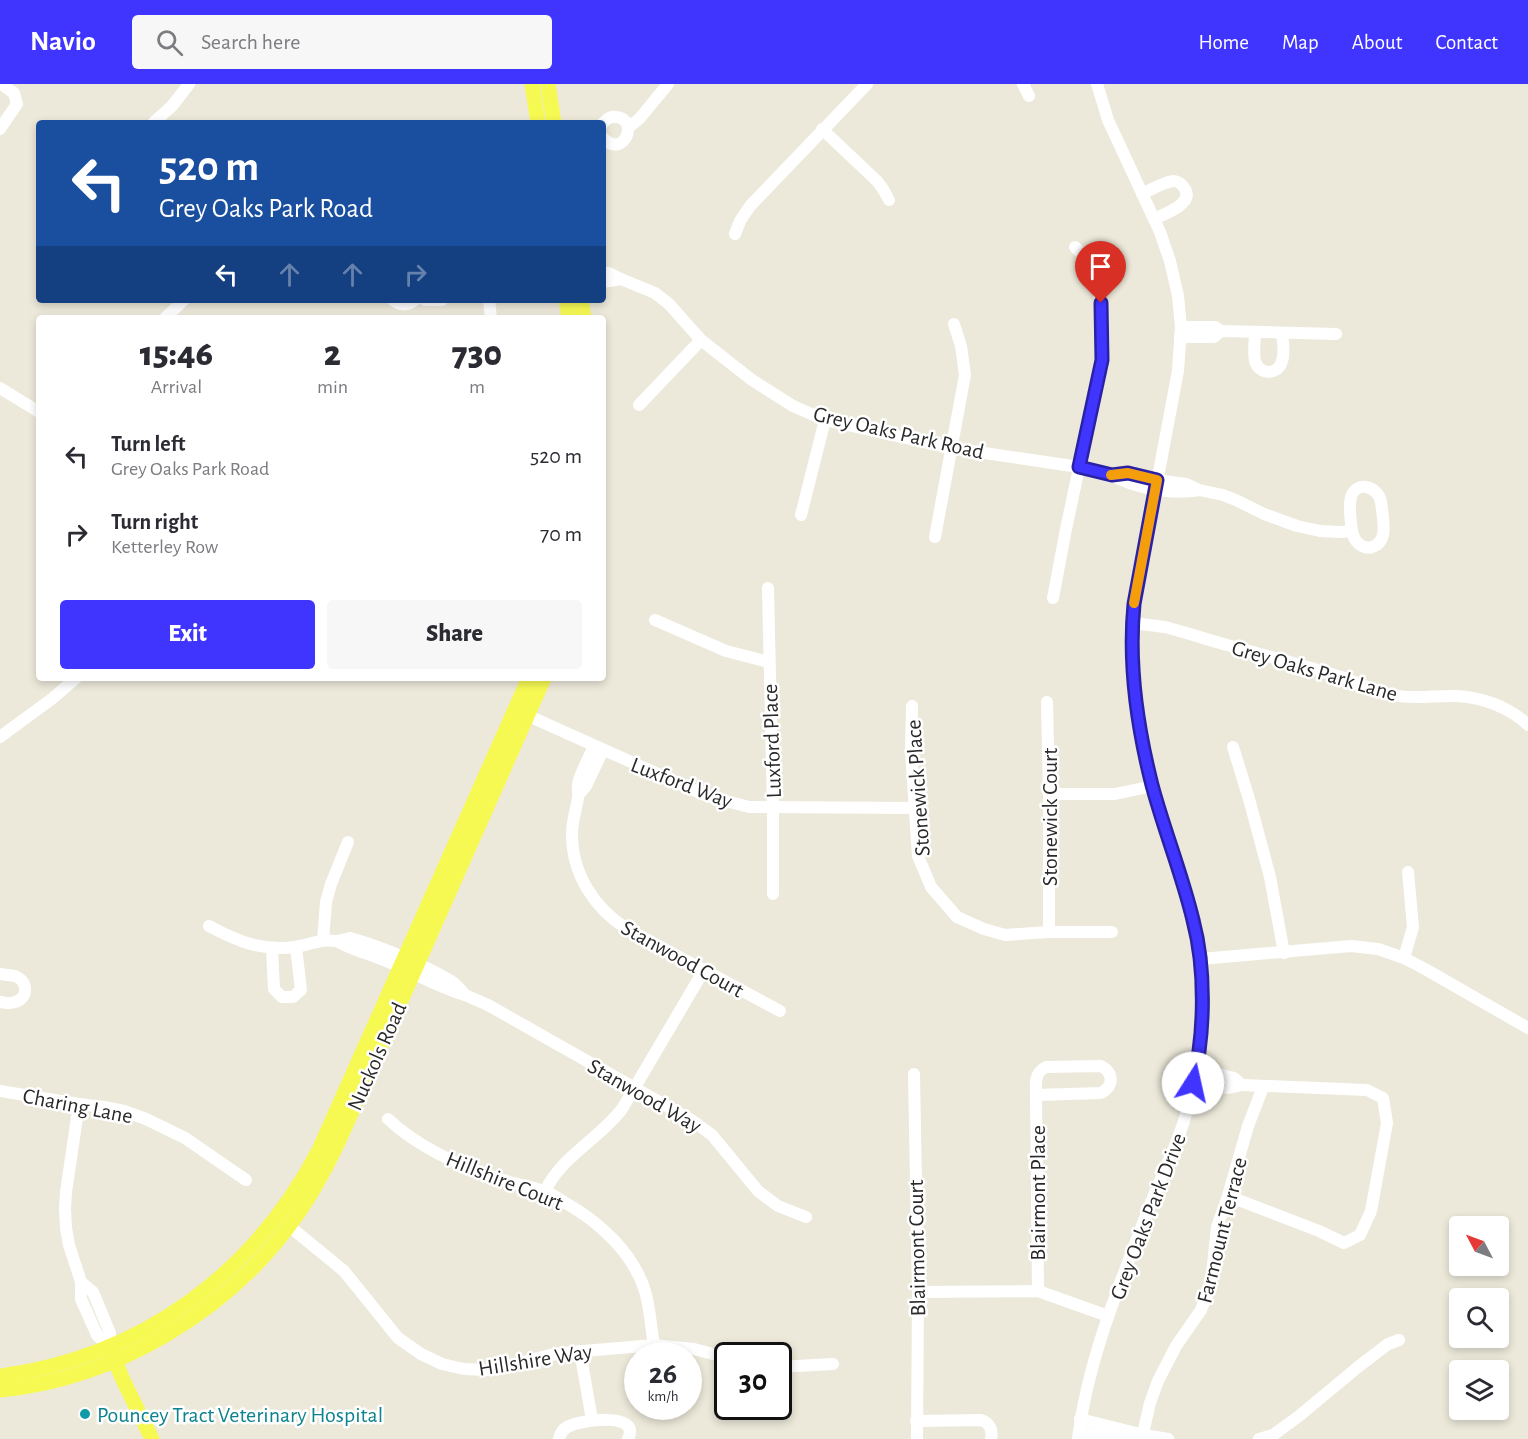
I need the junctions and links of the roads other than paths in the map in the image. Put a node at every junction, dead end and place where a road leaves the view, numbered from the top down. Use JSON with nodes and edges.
{"nodes":[{"id":1,"x":189,"y":84,"type":"edge"},
{"id":2,"x":532,"y":84,"type":"edge"},
{"id":3,"x":548,"y":84,"type":"edge"},
{"id":4,"x":668,"y":84,"type":"edge"},
{"id":5,"x":867,"y":84,"type":"edge"},
{"id":6,"x":1023,"y":84,"type":"edge"},
{"id":7,"x":1097,"y":84,"type":"edge"},
{"id":8,"x":4,"y":88,"type":"edge"},
{"id":9,"x":1029,"y":96,"type":"dead end"},
{"id":10,"x":156,"y":120,"type":"edge"},
{"id":11,"x":538,"y":120,"type":"edge"},
{"id":12,"x":554,"y":120,"type":"edge"},
{"id":13,"x":606,"y":121,"type":"edge"},
{"id":14,"x":628,"y":128,"type":"junction"},
{"id":15,"x":0,"y":129,"type":"edge"},
{"id":16,"x":822,"y":129,"type":"junction"},
{"id":17,"x":606,"y":141,"type":"edge"},
{"id":18,"x":1142,"y":194,"type":"junction"},
{"id":19,"x":889,"y":200,"type":"dead end"},
{"id":20,"x":1154,"y":219,"type":"junction"},
{"id":21,"x":735,"y":234,"type":"dead end"},
{"id":22,"x":1075,"y":247,"type":"dead end"},
{"id":23,"x":606,"y":273,"type":"edge"},
{"id":24,"x":621,"y":279,"type":"junction"},
{"id":25,"x":606,"y":282,"type":"edge"},
{"id":26,"x":181,"y":303,"type":"edge"},
{"id":27,"x":168,"y":315,"type":"edge"},
{"id":28,"x":954,"y":324,"type":"dead end"},
{"id":29,"x":1180,"y":332,"type":"junction"},
{"id":30,"x":1255,"y":332,"type":"junction"},
{"id":31,"x":1282,"y":333,"type":"junction"},
{"id":32,"x":1336,"y":334,"type":"dead end"},
{"id":33,"x":701,"y":340,"type":"junction"},
{"id":34,"x":0,"y":388,"type":"edge"},
{"id":35,"x":639,"y":405,"type":"dead end"},
{"id":36,"x":36,"y":410,"type":"edge"},
{"id":37,"x":825,"y":420,"type":"junction"},
{"id":38,"x":951,"y":448,"type":"junction"},
{"id":39,"x":1079,"y":467,"type":"junction"},
{"id":40,"x":1156,"y":485,"type":"junction"},
{"id":41,"x":801,"y":515,"type":"dead end"},
{"id":42,"x":1352,"y":531,"type":"junction"},
{"id":43,"x":935,"y":537,"type":"dead end"},
{"id":44,"x":768,"y":588,"type":"dead end"},
{"id":45,"x":1053,"y":598,"type":"dead end"},
{"id":46,"x":655,"y":621,"type":"dead end"},
{"id":47,"x":1132,"y":623,"type":"junction"},
{"id":48,"x":769,"y":662,"type":"junction"},
{"id":49,"x":72,"y":681,"type":"edge"},
{"id":50,"x":528,"y":681,"type":"edge"},
{"id":51,"x":542,"y":681,"type":"edge"},
{"id":52,"x":1047,"y":702,"type":"dead end"},
{"id":53,"x":912,"y":705,"type":"dead end"},
{"id":54,"x":521,"y":713,"type":"junction"},
{"id":55,"x":1528,"y":725,"type":"edge"},
{"id":56,"x":0,"y":737,"type":"edge"},
{"id":57,"x":1233,"y":747,"type":"dead end"},
{"id":58,"x":598,"y":748,"type":"junction"},
{"id":59,"x":1153,"y":786,"type":"junction"},
{"id":60,"x":1049,"y":794,"type":"junction"},
{"id":61,"x":773,"y":808,"type":"junction"},
{"id":62,"x":915,"y":808,"type":"junction"},
{"id":63,"x":348,"y":842,"type":"dead end"},
{"id":64,"x":1408,"y":872,"type":"dead end"},
{"id":65,"x":773,"y":894,"type":"dead end"},
{"id":66,"x":209,"y":926,"type":"dead end"},
{"id":67,"x":1049,"y":932,"type":"junction"},
{"id":68,"x":1112,"y":932,"type":"dead end"},
{"id":69,"x":322,"y":941,"type":"junction"},
{"id":70,"x":296,"y":947,"type":"junction"},
{"id":71,"x":272,"y":949,"type":"junction"},
{"id":72,"x":1284,"y":953,"type":"junction"},
{"id":73,"x":1404,"y":958,"type":"junction"},
{"id":74,"x":1200,"y":959,"type":"junction"},
{"id":75,"x":409,"y":966,"type":"junction"},
{"id":76,"x":704,"y":970,"type":"junction"},
{"id":77,"x":0,"y":974,"type":"edge"},
{"id":78,"x":0,"y":1002,"type":"edge"},
{"id":79,"x":780,"y":1011,"type":"dead end"},
{"id":80,"x":1528,"y":1028,"type":"edge"},
{"id":81,"x":1196,"y":1068,"type":"junction"},
{"id":82,"x":914,"y":1074,"type":"dead end"},
{"id":83,"x":1193,"y":1083,"type":"junction"},
{"id":84,"x":1242,"y":1085,"type":"junction"},
{"id":85,"x":1263,"y":1087,"type":"junction"},
{"id":86,"x":635,"y":1088,"type":"junction"},
{"id":87,"x":0,"y":1091,"type":"edge"},
{"id":88,"x":1036,"y":1095,"type":"junction"},
{"id":89,"x":79,"y":1104,"type":"junction"},
{"id":90,"x":388,"y":1119,"type":"dead end"},
{"id":91,"x":246,"y":1180,"type":"dead end"},
{"id":92,"x":545,"y":1191,"type":"junction"},
{"id":93,"x":1228,"y":1196,"type":"junction"},
{"id":94,"x":806,"y":1218,"type":"dead end"},
{"id":95,"x":289,"y":1226,"type":"junction"},
{"id":96,"x":1038,"y":1291,"type":"junction"},
{"id":97,"x":918,"y":1292,"type":"junction"},
{"id":98,"x":1108,"y":1316,"type":"junction"},
{"id":99,"x":1399,"y":1340,"type":"dead end"},
{"id":100,"x":654,"y":1342,"type":"edge"},
{"id":101,"x":624,"y":1347,"type":"edge"},
{"id":102,"x":580,"y":1351,"type":"junction"},
{"id":103,"x":112,"y":1354,"type":"junction"},
{"id":104,"x":833,"y":1364,"type":"dead end"},
{"id":105,"x":792,"y":1366,"type":"edge"},
{"id":106,"x":0,"y":1376,"type":"edge"},
{"id":107,"x":0,"y":1390,"type":"edge"},
{"id":108,"x":1080,"y":1419,"type":"junction"},
{"id":109,"x":592,"y":1420,"type":"junction"},
{"id":110,"x":916,"y":1421,"type":"junction"},
{"id":111,"x":1144,"y":1435,"type":"junction"},
{"id":112,"x":1078,"y":1436,"type":"edge"},
{"id":113,"x":152,"y":1439,"type":"edge"},
{"id":114,"x":559,"y":1439,"type":"edge"},
{"id":115,"x":628,"y":1439,"type":"edge"},
{"id":116,"x":917,"y":1439,"type":"edge"},
{"id":117,"x":991,"y":1439,"type":"edge"},
{"id":118,"x":1119,"y":1439,"type":"edge"},
{"id":119,"x":1168,"y":1439,"type":"edge"},
{"id":120,"x":1259,"y":1439,"type":"edge"}],
"edges":[{"from":1,"to":10,"type":"street"},
{"from":2,"to":11,"type":"main road"},
{"from":3,"to":12,"type":"main road"},
{"from":4,"to":14,"type":"street"},
{"from":5,"to":16,"type":"street"},
{"from":6,"to":9,"type":"street"},
{"from":7,"to":18,"type":"street","name":"Grey Oaks Park Drive"},
{"from":8,"to":15,"type":"street"},
{"from":13,"to":14,"type":"street"},
{"from":14,"to":17,"type":"street"},
{"from":16,"to":19,"type":"street"},
{"from":16,"to":21,"type":"street"},
{"from":18,"to":20,"type":"street","name":"Grey Oaks Park Drive"},
{"from":18,"to":20,"type":"street"},
{"from":20,"to":29,"type":"street","name":"Grey Oaks Park Drive"},
{"from":22,"to":39,"type":"street"},
{"from":23,"to":24,"type":"street","name":"Grey Oaks Park Road"},
{"from":24,"to":25,"type":"street"},
{"from":24,"to":33,"type":"street","name":"Grey Oaks Park Road"},
{"from":26,"to":27,"type":"street"},
{"from":28,"to":38,"type":"street"},
{"from":29,"to":30,"type":"street"},
{"from":29,"to":40,"type":"street","name":"Grey Oaks Park Drive"},
{"from":30,"to":31,"type":"street"},
{"from":30,"to":31,"type":"street"},
{"from":31,"to":32,"type":"street"},
{"from":33,"to":35,"type":"street"},
{"from":33,"to":37,"type":"street","name":"Grey Oaks Park Road"},
{"from":34,"to":36,"type":"street"},
{"from":37,"to":38,"type":"street","name":"Grey Oaks Park Road"},
{"from":37,"to":41,"type":"street"},
{"from":38,"to":39,"type":"street","name":"Grey Oaks Park Road"},
{"from":38,"to":43,"type":"street"},
{"from":39,"to":40,"type":"street","name":"Grey Oaks Park Road"},
{"from":39,"to":45,"type":"street"},
{"from":40,"to":42,"type":"street","name":"Grey Oaks Park Road"},
{"from":40,"to":47,"type":"street","name":"Grey Oaks Park Drive"},
{"from":42,"to":42,"type":"street"},
{"from":44,"to":48,"type":"street","name":"Luxford Place"},
{"from":46,"to":48,"type":"street"},
{"from":47,"to":55,"type":"street","name":"Grey Oaks Park Lane"},
{"from":47,"to":59,"type":"street","name":"Grey Oaks Park Drive"},
{"from":48,"to":61,"type":"street","name":"Luxford Place"},
{"from":49,"to":56,"type":"street"},
{"from":50,"to":54,"type":"main road","name":"Nuckols Road"},
{"from":51,"to":54,"type":"main road","name":"Nuckols Road"},
{"from":52,"to":60,"type":"street","name":"Stonewick Court"},
{"from":53,"to":62,"type":"street","name":"Stonewick Place"},
{"from":54,"to":58,"type":"street","name":"Luxford Way"},
{"from":54,"to":75,"type":"main road","name":"Nuckols Road"},
{"from":57,"to":72,"type":"street"},
{"from":58,"to":61,"type":"street","name":"Luxford Way"},
{"from":58,"to":76,"type":"street","name":"Stanwood Court"},
{"from":59,"to":60,"type":"street"},
{"from":59,"to":74,"type":"street","name":"Grey Oaks Park Drive"},
{"from":60,"to":67,"type":"street","name":"Stonewick Court"},
{"from":61,"to":62,"type":"street","name":"Luxford Way"},
{"from":61,"to":65,"type":"street","name":"Luxford Place"},
{"from":62,"to":67,"type":"street","name":"Stonewick Place"},
{"from":63,"to":69,"type":"street"},
{"from":64,"to":73,"type":"street"},
{"from":66,"to":71,"type":"street","name":"Stanwood Way"},
{"from":67,"to":68,"type":"street","name":"Stonewick Place"},
{"from":69,"to":70,"type":"street","name":"Stanwood Way"},
{"from":69,"to":75,"type":"street","name":"Stanwood Way"},
{"from":70,"to":71,"type":"street","name":"Stanwood Way"},
{"from":70,"to":71,"type":"street"},
{"from":72,"to":73,"type":"street"},
{"from":72,"to":74,"type":"street"},
{"from":73,"to":80,"type":"street"},
{"from":74,"to":81,"type":"street","name":"Grey Oaks Park Drive"},
{"from":75,"to":86,"type":"street","name":"Stanwood Way"},
{"from":75,"to":95,"type":"main road","name":"Nuckols Road"},
{"from":75,"to":103,"type":"main road","name":"Nuckols Road"},
{"from":76,"to":79,"type":"street","name":"Stanwood Court"},
{"from":76,"to":86,"type":"street"},
{"from":77,"to":78,"type":"street"},
{"from":81,"to":83,"type":"street","name":"Grey Oaks Park Drive"},
{"from":81,"to":84,"type":"street"},
{"from":82,"to":97,"type":"street","name":"Blairmont Court"},
{"from":83,"to":84,"type":"street"},
{"from":83,"to":98,"type":"street","name":"Grey Oaks Park Drive"},
{"from":84,"to":85,"type":"street"},
{"from":85,"to":93,"type":"street","name":"Farmount Terrace"},
{"from":85,"to":93,"type":"street"},
{"from":86,"to":92,"type":"street"},
{"from":86,"to":94,"type":"street","name":"Stanwood Way"},
{"from":87,"to":89,"type":"street","name":"Charing Lane"},
{"from":88,"to":88,"type":"street","name":"Blairmont Place"},
{"from":88,"to":96,"type":"street","name":"Blairmont Place"},
{"from":89,"to":91,"type":"street","name":"Charing Lane"},
{"from":89,"to":103,"type":"street"},
{"from":90,"to":92,"type":"street","name":"Hillshire Court"},
{"from":92,"to":100,"type":"street","name":"Hillshire Court"},
{"from":93,"to":111,"type":"street","name":"Farmount Terrace"},
{"from":95,"to":102,"type":"street","name":"Hillshire Way"},
{"from":95,"to":103,"type":"main road","name":"Nuckols Road"},
{"from":96,"to":97,"type":"street"},
{"from":96,"to":98,"type":"street"},
{"from":97,"to":110,"type":"street","name":"Blairmont Court"},
{"from":98,"to":108,"type":"street","name":"Grey Oaks Park Drive"},
{"from":99,"to":120,"type":"street"},
{"from":101,"to":102,"type":"street","name":"Hillshire Way"},
{"from":102,"to":109,"type":"street"},
{"from":103,"to":106,"type":"main road"},
{"from":103,"to":107,"type":"main road"},
{"from":103,"to":113,"type":"main road"},
{"from":104,"to":105,"type":"street"},
{"from":108,"to":111,"type":"street"},
{"from":108,"to":112,"type":"street","name":"Grey Oaks Park Drive"},
{"from":109,"to":114,"type":"street"},
{"from":109,"to":115,"type":"street"},
{"from":110,"to":116,"type":"street","name":"Blairmont Court"},
{"from":110,"to":117,"type":"street"},
{"from":111,"to":118,"type":"street"},
{"from":111,"to":119,"type":"street"},
{"from":112,"to":118,"type":"street"}]}
